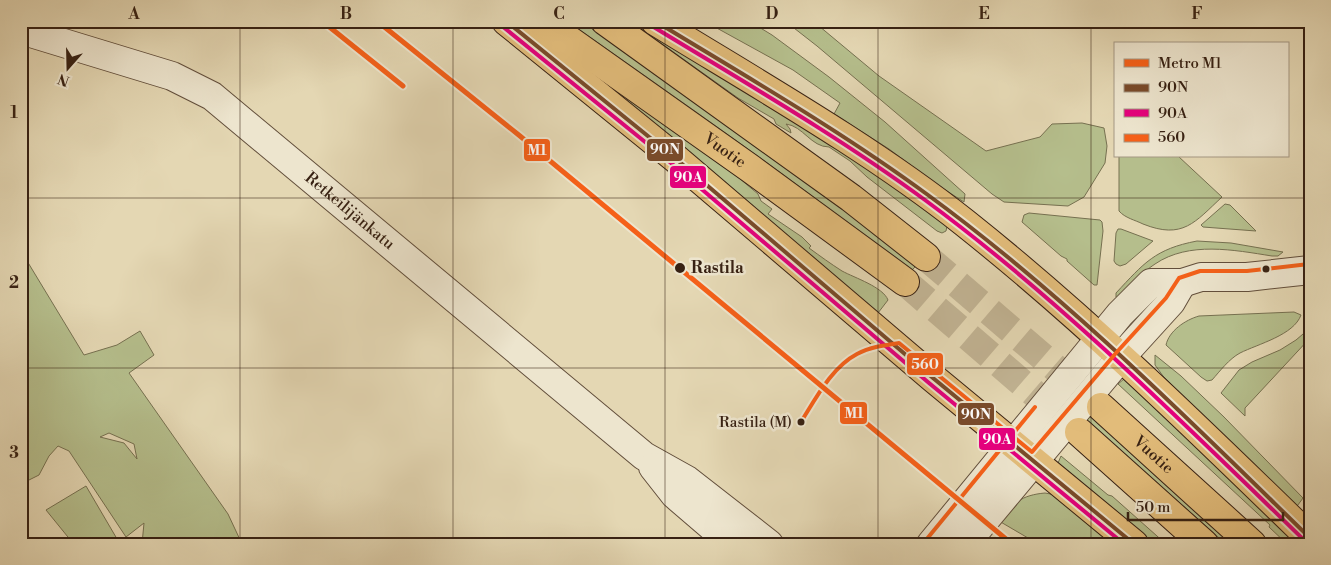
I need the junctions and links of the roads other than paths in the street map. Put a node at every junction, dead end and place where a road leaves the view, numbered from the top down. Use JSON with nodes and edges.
{"nodes":[{"id":1,"x":506,"y":21,"type":"edge"},
{"id":2,"x":542,"y":21,"type":"edge"},
{"id":3,"x":605,"y":21,"type":"edge"},
{"id":4,"x":655,"y":21,"type":"edge"},
{"id":5,"x":21,"y":30,"type":"edge"},
{"id":6,"x":926,"y":256,"type":"tunnel mouth"},
{"id":7,"x":1310,"y":270,"type":"edge"},
{"id":8,"x":905,"y":282,"type":"tunnel mouth"},
{"id":9,"x":1182,"y":283,"type":"junction"},
{"id":10,"x":1101,"y":337,"type":"junction"},
{"id":11,"x":1121,"y":357,"type":"junction"},
{"id":12,"x":1101,"y":406,"type":"tunnel mouth"},
{"id":13,"x":1079,"y":432,"type":"tunnel mouth"},
{"id":14,"x":1023,"y":452,"type":"junction"},
{"id":15,"x":644,"y":456,"type":"junction"},
{"id":16,"x":1310,"y":538,"type":"edge"},
{"id":17,"x":732,"y":544,"type":"edge"},
{"id":18,"x":769,"y":544,"type":"edge"},
{"id":19,"x":931,"y":544,"type":"edge"},
{"id":20,"x":965,"y":544,"type":"edge"},
{"id":21,"x":1134,"y":544,"type":"edge"},
{"id":22,"x":1204,"y":544,"type":"edge"},
{"id":23,"x":1252,"y":544,"type":"edge"}],
"edges":[{"from":1,"to":14,"type":"main road"},
{"from":2,"to":8,"type":"main road","name":"Vuotie"},
{"from":3,"to":6,"type":"main road"},
{"from":4,"to":10,"type":"main road"},
{"from":5,"to":15,"type":"street","name":"Retkeilijänkatu"},
{"from":7,"to":9,"type":"street"},
{"from":9,"to":10,"type":"street"},
{"from":9,"to":11,"type":"street"},
{"from":10,"to":11,"type":"main road"},
{"from":10,"to":14,"type":"street"},
{"from":11,"to":14,"type":"street"},
{"from":11,"to":16,"type":"main road"},
{"from":12,"to":23,"type":"main road","name":"Vuotie"},
{"from":13,"to":22,"type":"main road","name":"Vuotie"},
{"from":14,"to":19,"type":"street"},
{"from":14,"to":20,"type":"street"},
{"from":14,"to":21,"type":"main road"},
{"from":15,"to":17,"type":"street","name":"Retkeilijänkatu"},
{"from":15,"to":18,"type":"street","name":"Retkeilijänkatu"}]}
